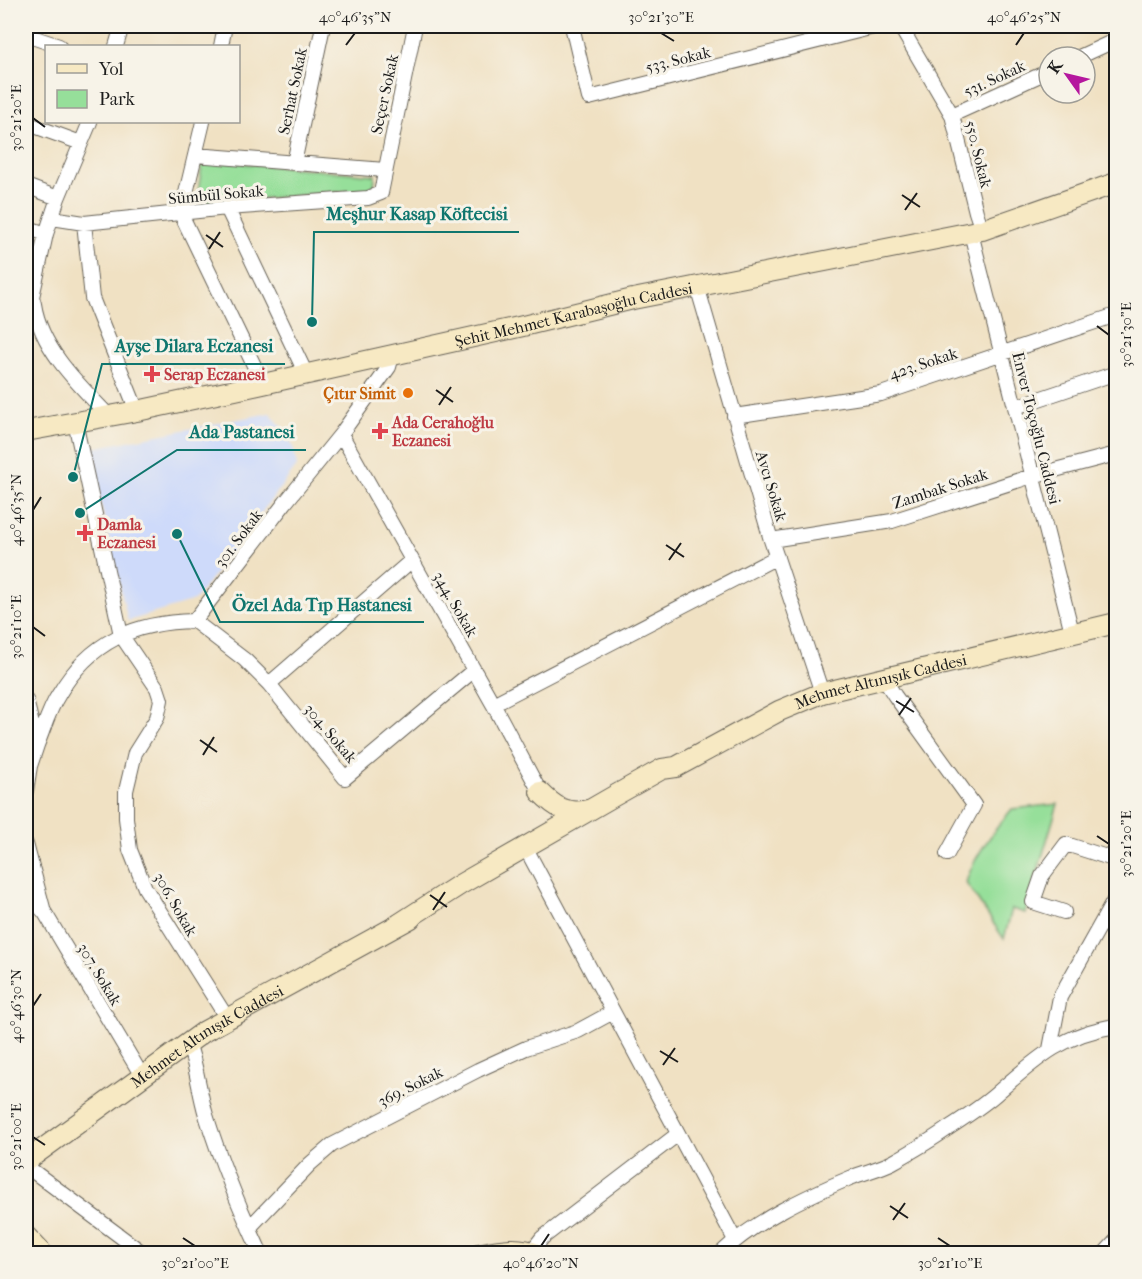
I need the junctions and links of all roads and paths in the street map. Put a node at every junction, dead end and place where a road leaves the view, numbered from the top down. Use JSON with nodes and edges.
{"nodes":[{"id":1,"x":122,"y":26,"type":"edge"},
{"id":2,"x":225,"y":26,"type":"edge"},
{"id":3,"x":323,"y":26,"type":"edge"},
{"id":4,"x":415,"y":26,"type":"edge"},
{"id":5,"x":572,"y":26,"type":"edge"},
{"id":6,"x":879,"y":26,"type":"edge"},
{"id":7,"x":900,"y":26,"type":"edge"},
{"id":8,"x":26,"y":35,"type":"edge"},
{"id":9,"x":1116,"y":40,"type":"edge"},
{"id":10,"x":56,"y":45,"type":"edge"},
{"id":11,"x":116,"y":45,"type":"edge"},
{"id":12,"x":220,"y":45,"type":"edge"},
{"id":13,"x":1097,"y":49,"type":"edge"},
{"id":14,"x":1037,"y":77,"type":"edge"},
{"id":15,"x":952,"y":116,"type":"junction"},
{"id":16,"x":26,"y":123,"type":"edge"},
{"id":17,"x":90,"y":123,"type":"edge"},
{"id":18,"x":203,"y":123,"type":"edge"},
{"id":19,"x":81,"y":143,"type":"junction"},
{"id":20,"x":195,"y":155,"type":"junction"},
{"id":21,"x":294,"y":163,"type":"junction"},
{"id":22,"x":385,"y":170,"type":"junction"},
{"id":23,"x":1116,"y":183,"type":"edge"},
{"id":24,"x":26,"y":186,"type":"edge"},
{"id":25,"x":381,"y":193,"type":"joint"},
{"id":26,"x":58,"y":198,"type":"junction"},
{"id":27,"x":227,"y":208,"type":"junction"},
{"id":28,"x":181,"y":214,"type":"junction"},
{"id":29,"x":52,"y":218,"type":"junction"},
{"id":30,"x":84,"y":223,"type":"junction"},
{"id":31,"x":26,"y":227,"type":"edge"},
{"id":32,"x":976,"y":231,"type":"junction"},
{"id":33,"x":46,"y":234,"type":"junction"},
{"id":34,"x":697,"y":286,"type":"junction"},
{"id":35,"x":30,"y":302,"type":"edge"},
{"id":36,"x":1116,"y":315,"type":"edge"},
{"id":37,"x":1002,"y":355,"type":"junction"},
{"id":38,"x":392,"y":356,"type":"junction"},
{"id":39,"x":1116,"y":373,"type":"edge"},
{"id":40,"x":306,"y":374,"type":"junction"},
{"id":41,"x":263,"y":384,"type":"junction"},
{"id":42,"x":1015,"y":407,"type":"junction"},
{"id":43,"x":137,"y":411,"type":"junction"},
{"id":44,"x":108,"y":416,"type":"junction"},
{"id":45,"x":734,"y":416,"type":"junction"},
{"id":46,"x":75,"y":422,"type":"junction"},
{"id":47,"x":26,"y":431,"type":"edge"},
{"id":48,"x":341,"y":434,"type":"junction"},
{"id":49,"x":1116,"y":454,"type":"edge"},
{"id":50,"x":1032,"y":476,"type":"junction"},
{"id":51,"x":771,"y":540,"type":"junction"},
{"id":52,"x":777,"y":557,"type":"junction"},
{"id":53,"x":412,"y":560,"type":"junction"},
{"id":54,"x":194,"y":621,"type":"junction"},
{"id":55,"x":1110,"y":623,"type":"edge"},
{"id":56,"x":1072,"y":632,"type":"junction"},
{"id":57,"x":121,"y":635,"type":"junction"},
{"id":58,"x":474,"y":670,"type":"junction"},
{"id":59,"x":884,"y":679,"type":"junction"},
{"id":60,"x":269,"y":684,"type":"junction"},
{"id":61,"x":822,"y":693,"type":"junction"},
{"id":62,"x":26,"y":700,"type":"edge"},
{"id":63,"x":494,"y":704,"type":"junction"},
{"id":64,"x":37,"y":745,"type":"junction"},
{"id":65,"x":676,"y":767,"type":"junction"},
{"id":66,"x":26,"y":791,"type":"edge"},
{"id":67,"x":540,"y":792,"type":"junction"},
{"id":68,"x":614,"y":796,"type":"junction"},
{"id":69,"x":562,"y":833,"type":"junction"},
{"id":70,"x":26,"y":844,"type":"edge"},
{"id":71,"x":947,"y":854,"type":"dead end"},
{"id":72,"x":530,"y":856,"type":"junction"},
{"id":73,"x":1116,"y":860,"type":"edge"},
{"id":74,"x":26,"y":892,"type":"edge"},
{"id":75,"x":1116,"y":897,"type":"edge"},
{"id":76,"x":1064,"y":912,"type":"dead end"},
{"id":77,"x":45,"y":913,"type":"junction"},
{"id":78,"x":1112,"y":913,"type":"edge"},
{"id":79,"x":399,"y":924,"type":"junction"},
{"id":80,"x":613,"y":1012,"type":"junction"},
{"id":81,"x":227,"y":1018,"type":"junction"},
{"id":82,"x":1116,"y":1026,"type":"edge"},
{"id":83,"x":188,"y":1043,"type":"junction"},
{"id":84,"x":1050,"y":1049,"type":"junction"},
{"id":85,"x":142,"y":1076,"type":"junction"},
{"id":86,"x":678,"y":1134,"type":"junction"},
{"id":87,"x":26,"y":1161,"type":"edge"},
{"id":88,"x":26,"y":1166,"type":"edge"},
{"id":89,"x":249,"y":1228,"type":"junction"},
{"id":90,"x":26,"y":1236,"type":"edge"},
{"id":91,"x":735,"y":1240,"type":"junction"},
{"id":92,"x":1116,"y":1241,"type":"edge"},
{"id":93,"x":534,"y":1252,"type":"edge"},
{"id":94,"x":42,"y":1254,"type":"edge"},
{"id":95,"x":144,"y":1254,"type":"edge"},
{"id":96,"x":261,"y":1254,"type":"edge"},
{"id":97,"x":478,"y":1254,"type":"edge"},
{"id":98,"x":720,"y":1254,"type":"edge"},
{"id":99,"x":1104,"y":1254,"type":"edge"}],
"edges":[{"from":1,"to":11,"type":"street"},
{"from":2,"to":12,"type":"street"},
{"from":3,"to":21,"type":"street","name":"Serhat Sokak"},
{"from":4,"to":22,"type":"street","name":"Seçer Sokak"},
{"from":5,"to":6,"type":"street","name":"533. Sokak"},
{"from":7,"to":15,"type":"street","name":"550. Sokak"},
{"from":8,"to":10,"type":"street"},
{"from":9,"to":13,"type":"street"},
{"from":14,"to":15,"type":"street","name":"531. Sokak"},
{"from":15,"to":32,"type":"street","name":"550. Sokak"},
{"from":16,"to":19,"type":"street"},
{"from":17,"to":19,"type":"street"},
{"from":18,"to":20,"type":"street"},
{"from":19,"to":26,"type":"street"},
{"from":20,"to":21,"type":"street"},
{"from":20,"to":28,"type":"street"},
{"from":21,"to":22,"type":"street"},
{"from":22,"to":25,"type":"street","name":"Seçer Sokak"},
{"from":23,"to":32,"type":"main road","name":"Şehit Mehmet Karabaşoğlu Caddesi"},
{"from":24,"to":26,"type":"street"},
{"from":25,"to":27,"type":"street","name":"Sümbül Sokak"},
{"from":26,"to":29,"type":"street"},
{"from":27,"to":28,"type":"street","name":"Sümbül Sokak"},
{"from":27,"to":40,"type":"street"},
{"from":28,"to":30,"type":"street","name":"Sümbül Sokak"},
{"from":28,"to":41,"type":"street"},
{"from":29,"to":30,"type":"street","name":"Sümbül Sokak"},
{"from":29,"to":33,"type":"street"},
{"from":30,"to":43,"type":"street"},
{"from":31,"to":33,"type":"street"},
{"from":32,"to":34,"type":"main road","name":"Şehit Mehmet Karabaşoğlu Caddesi"},
{"from":32,"to":37,"type":"street","name":"Enver Toçoğlu Caddesi"},
{"from":33,"to":35,"type":"street"},
{"from":34,"to":38,"type":"main road","name":"Şehit Mehmet Karabaşoğlu Caddesi"},
{"from":34,"to":45,"type":"street","name":"Avcı Sokak"},
{"from":35,"to":44,"type":"street"},
{"from":36,"to":37,"type":"street","name":"423. Sokak"},
{"from":37,"to":42,"type":"street","name":"Enver Toçoğlu Caddesi"},
{"from":37,"to":45,"type":"street","name":"423. Sokak"},
{"from":38,"to":40,"type":"main road","name":"Şehit Mehmet Karabaşoğlu Caddesi"},
{"from":38,"to":48,"type":"street","name":"301. Sokak"},
{"from":39,"to":42,"type":"street"},
{"from":40,"to":41,"type":"main road","name":"Şehit Mehmet Karabaşoğlu Caddesi"},
{"from":41,"to":43,"type":"main road","name":"Şehit Mehmet Karabaşoğlu Caddesi"},
{"from":42,"to":50,"type":"street","name":"Enver Toçoğlu Caddesi"},
{"from":43,"to":44,"type":"main road","name":"Şehit Mehmet Karabaşoğlu Caddesi"},
{"from":44,"to":46,"type":"main road","name":"Şehit Mehmet Karabaşoğlu Caddesi"},
{"from":45,"to":51,"type":"street","name":"Avcı Sokak"},
{"from":46,"to":47,"type":"main road","name":"Şehit Mehmet Karabaşoğlu Caddesi"},
{"from":46,"to":57,"type":"street"},
{"from":48,"to":53,"type":"street","name":"344. Sokak"},
{"from":48,"to":54,"type":"street","name":"301. Sokak"},
{"from":49,"to":50,"type":"street","name":"Zambak Sokak"},
{"from":50,"to":51,"type":"street","name":"Zambak Sokak"},
{"from":50,"to":56,"type":"street","name":"Enver Toçoğlu Caddesi"},
{"from":51,"to":52,"type":"street","name":"Avcı Sokak"},
{"from":52,"to":61,"type":"street","name":"Avcı Sokak"},
{"from":52,"to":63,"type":"street"},
{"from":53,"to":58,"type":"street","name":"344. Sokak"},
{"from":53,"to":60,"type":"street"},
{"from":54,"to":57,"type":"street"},
{"from":54,"to":60,"type":"street","name":"304. Sokak"},
{"from":55,"to":56,"type":"main road","name":"Mehmet Altınışık Caddesi"},
{"from":56,"to":59,"type":"main road","name":"Mehmet Altınışık Caddesi"},
{"from":57,"to":64,"type":"street"},
{"from":57,"to":81,"type":"street","name":"306. Sokak"},
{"from":58,"to":60,"type":"street","name":"304. Sokak"},
{"from":58,"to":63,"type":"street","name":"344. Sokak"},
{"from":59,"to":61,"type":"main road","name":"Mehmet Altınışık Caddesi"},
{"from":59,"to":71,"type":"street"},
{"from":61,"to":65,"type":"main road","name":"Mehmet Altınışık Caddesi"},
{"from":62,"to":64,"type":"street"},
{"from":63,"to":67,"type":"street","name":"344. Sokak"},
{"from":64,"to":66,"type":"street"},
{"from":65,"to":68,"type":"main road","name":"Mehmet Altınışık Caddesi"},
{"from":65,"to":69,"type":"main road","name":"Mehmet Altınışık Caddesi"},
{"from":67,"to":68,"type":"main road"},
{"from":67,"to":69,"type":"main road"},
{"from":68,"to":69,"type":"main road","name":"Mehmet Altınışık Caddesi"},
{"from":69,"to":72,"type":"main road","name":"Mehmet Altınışık Caddesi"},
{"from":69,"to":79,"type":"main road","name":"Mehmet Altınışık Caddesi"},
{"from":70,"to":77,"type":"street"},
{"from":72,"to":79,"type":"main road","name":"Mehmet Altınışık Caddesi"},
{"from":72,"to":80,"type":"street"},
{"from":73,"to":76,"type":"street"},
{"from":74,"to":77,"type":"street","name":"307. Sokak"},
{"from":75,"to":78,"type":"street"},
{"from":77,"to":85,"type":"street","name":"307. Sokak"},
{"from":78,"to":84,"type":"street"},
{"from":79,"to":81,"type":"main road","name":"Mehmet Altınışık Caddesi"},
{"from":80,"to":86,"type":"street"},
{"from":80,"to":89,"type":"street","name":"369. Sokak"},
{"from":81,"to":83,"type":"main road","name":"Mehmet Altınışık Caddesi"},
{"from":82,"to":84,"type":"street"},
{"from":83,"to":85,"type":"main road","name":"Mehmet Altınışık Caddesi"},
{"from":83,"to":89,"type":"street"},
{"from":84,"to":91,"type":"street"},
{"from":85,"to":87,"type":"main road","name":"Mehmet Altınışık Caddesi"},
{"from":86,"to":91,"type":"street"},
{"from":86,"to":93,"type":"street"},
{"from":88,"to":95,"type":"street"},
{"from":89,"to":96,"type":"street"},
{"from":90,"to":94,"type":"main road"},
{"from":91,"to":98,"type":"street"},
{"from":92,"to":99,"type":"street"},
{"from":93,"to":97,"type":"main road"}]}
